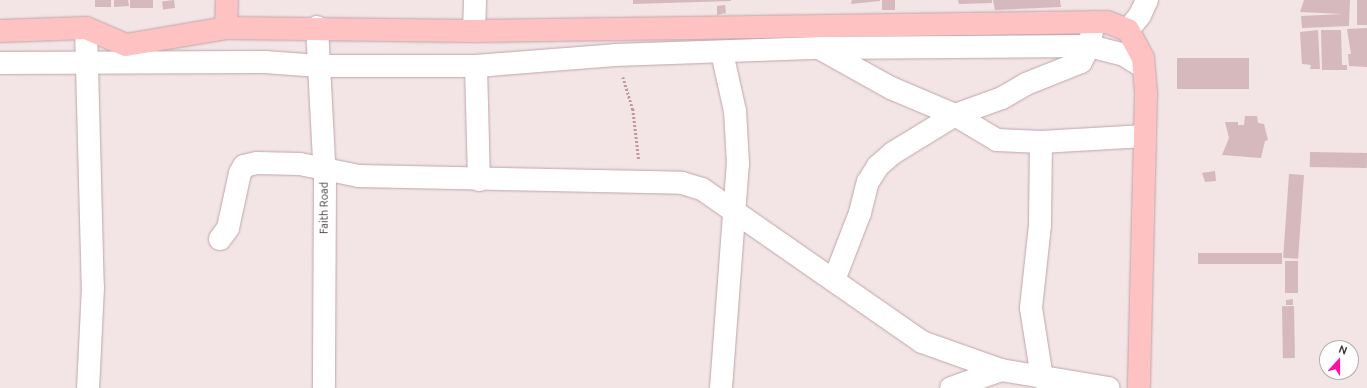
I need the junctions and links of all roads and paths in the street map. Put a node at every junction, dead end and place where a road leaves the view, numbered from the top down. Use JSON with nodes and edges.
{"nodes":[{"id":1,"x":226,"y":0,"type":"edge"},
{"id":2,"x":474,"y":0,"type":"edge"},
{"id":3,"x":1147,"y":0,"type":"edge"},
{"id":4,"x":1094,"y":22,"type":"junction"},
{"id":5,"x":317,"y":27,"type":"junction"},
{"id":6,"x":86,"y":28,"type":"junction"},
{"id":7,"x":226,"y":28,"type":"junction"},
{"id":8,"x":1128,"y":30,"type":"junction"},
{"id":9,"x":0,"y":31,"type":"edge"},
{"id":10,"x":474,"y":31,"type":"junction"},
{"id":11,"x":1090,"y":46,"type":"junction"},
{"id":12,"x":819,"y":48,"type":"junction"},
{"id":13,"x":722,"y":52,"type":"junction"},
{"id":14,"x":615,"y":55,"type":"junction"},
{"id":15,"x":85,"y":62,"type":"junction"},
{"id":16,"x":0,"y":63,"type":"edge"},
{"id":17,"x":319,"y":66,"type":"junction"},
{"id":18,"x":476,"y":66,"type":"junction"},
{"id":19,"x":1143,"y":67,"type":"junction"},
{"id":20,"x":955,"y":115,"type":"junction"},
{"id":21,"x":1145,"y":136,"type":"junction"},
{"id":22,"x":1041,"y":142,"type":"junction"},
{"id":23,"x":324,"y":169,"type":"junction"},
{"id":24,"x":479,"y":180,"type":"junction"},
{"id":25,"x":642,"y":183,"type":"junction"},
{"id":26,"x":733,"y":211,"type":"junction"},
{"id":27,"x":220,"y":239,"type":"dead end"},
{"id":28,"x":834,"y":280,"type":"junction"},
{"id":29,"x":1042,"y":378,"type":"junction"},
{"id":30,"x":989,"y":379,"type":"edge"},
{"id":31,"x":88,"y":388,"type":"edge"},
{"id":32,"x":324,"y":388,"type":"edge"},
{"id":33,"x":722,"y":388,"type":"edge"},
{"id":34,"x":951,"y":388,"type":"edge"},
{"id":35,"x":1109,"y":388,"type":"edge"},
{"id":36,"x":1139,"y":388,"type":"edge"}],
"edges":[{"from":1,"to":7,"type":"street"},
{"from":2,"to":10,"type":"street"},
{"from":3,"to":8,"type":"street"},
{"from":4,"to":8,"type":"street"},
{"from":4,"to":10,"type":"street"},
{"from":4,"to":11,"type":"street"},
{"from":5,"to":7,"type":"street"},
{"from":5,"to":10,"type":"street"},
{"from":5,"to":17,"type":"street","name":"Faith Road"},
{"from":6,"to":7,"type":"street"},
{"from":6,"to":9,"type":"street"},
{"from":6,"to":15,"type":"street"},
{"from":8,"to":19,"type":"street"},
{"from":11,"to":12,"type":"street"},
{"from":11,"to":19,"type":"street"},
{"from":11,"to":20,"type":"street"},
{"from":12,"to":13,"type":"street"},
{"from":12,"to":20,"type":"street"},
{"from":13,"to":14,"type":"street"},
{"from":13,"to":26,"type":"street"},
{"from":14,"to":18,"type":"street"},
{"from":14,"to":25,"type":"path"},
{"from":15,"to":16,"type":"street"},
{"from":15,"to":17,"type":"street"},
{"from":15,"to":31,"type":"street"},
{"from":17,"to":18,"type":"street"},
{"from":17,"to":23,"type":"street","name":"Faith Road"},
{"from":18,"to":24,"type":"street"},
{"from":19,"to":21,"type":"street"},
{"from":20,"to":22,"type":"street"},
{"from":20,"to":28,"type":"street"},
{"from":21,"to":22,"type":"street"},
{"from":21,"to":36,"type":"street"},
{"from":22,"to":29,"type":"street"},
{"from":23,"to":24,"type":"street"},
{"from":23,"to":27,"type":"street"},
{"from":23,"to":32,"type":"street","name":"Faith Road"},
{"from":24,"to":25,"type":"street"},
{"from":25,"to":26,"type":"street"},
{"from":26,"to":28,"type":"street"},
{"from":26,"to":33,"type":"street"},
{"from":28,"to":30,"type":"street"},
{"from":29,"to":30,"type":"street"},
{"from":29,"to":35,"type":"street"},
{"from":30,"to":34,"type":"street"}]}
